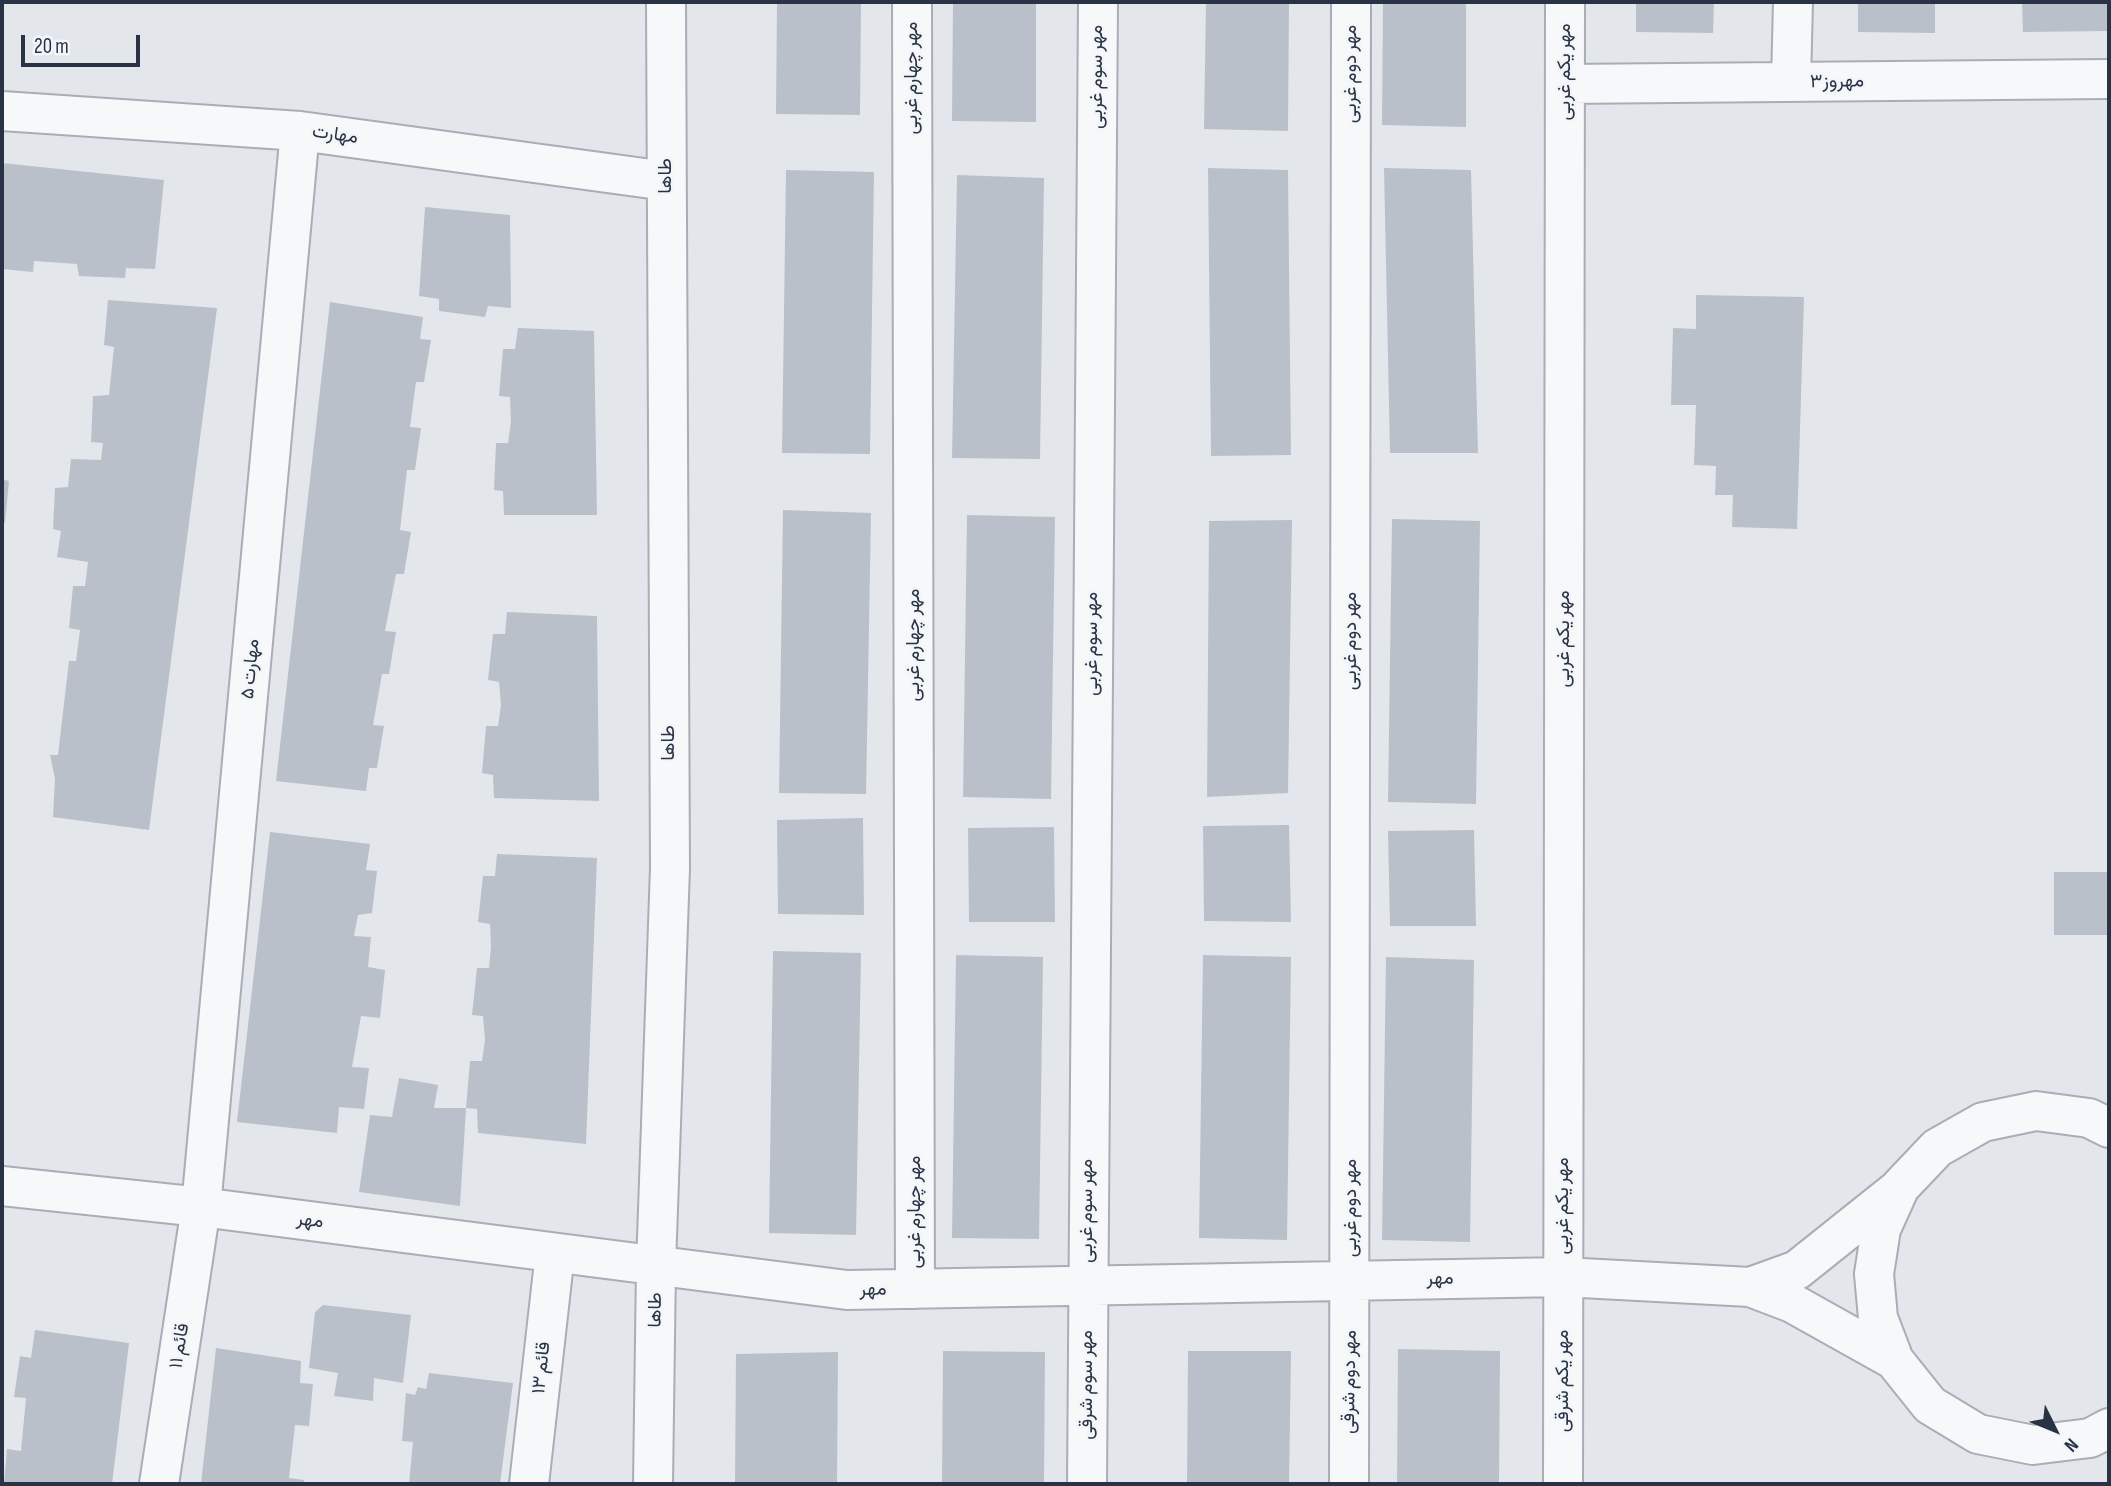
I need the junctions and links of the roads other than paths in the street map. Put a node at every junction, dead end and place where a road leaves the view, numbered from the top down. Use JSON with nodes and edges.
{"nodes":[{"id":1,"x":666,"y":2,"type":"edge"},
{"id":2,"x":912,"y":2,"type":"edge"},
{"id":3,"x":1098,"y":2,"type":"edge"},
{"id":4,"x":1351,"y":2,"type":"edge"},
{"id":5,"x":1565,"y":2,"type":"edge"},
{"id":6,"x":1793,"y":2,"type":"edge"},
{"id":7,"x":2109,"y":79,"type":"edge"},
{"id":8,"x":1791,"y":82,"type":"junction"},
{"id":9,"x":1565,"y":84,"type":"junction"},
{"id":10,"x":2,"y":111,"type":"edge"},
{"id":11,"x":300,"y":131,"type":"junction"},
{"id":12,"x":666,"y":181,"type":"junction"},
{"id":13,"x":2109,"y":1128,"type":"edge"},
{"id":14,"x":2,"y":1186,"type":"edge"},
{"id":15,"x":1900,"y":1187,"type":"junction"},
{"id":16,"x":201,"y":1207,"type":"junction"},
{"id":17,"x":555,"y":1253,"type":"junction"},
{"id":18,"x":656,"y":1266,"type":"junction"},
{"id":19,"x":1563,"y":1277,"type":"junction"},
{"id":20,"x":1351,"y":1280,"type":"junction"},
{"id":21,"x":1087,"y":1286,"type":"junction"},
{"id":22,"x":1750,"y":1287,"type":"junction"},
{"id":23,"x":915,"y":1289,"type":"junction"},
{"id":24,"x":1894,"y":1360,"type":"junction"},
{"id":25,"x":2109,"y":1428,"type":"edge"},
{"id":26,"x":159,"y":1484,"type":"edge"},
{"id":27,"x":529,"y":1484,"type":"edge"},
{"id":28,"x":653,"y":1484,"type":"edge"},
{"id":29,"x":1087,"y":1484,"type":"edge"},
{"id":30,"x":1349,"y":1484,"type":"edge"},
{"id":31,"x":1563,"y":1484,"type":"edge"}],
"edges":[{"from":1,"to":12,"type":"street","name":"طاها"},
{"from":2,"to":23,"type":"street","name":"مهر چهارم غربی"},
{"from":3,"to":21,"type":"street","name":"مهر سوم غربی"},
{"from":4,"to":20,"type":"street","name":"مهر دوم غربی"},
{"from":5,"to":9,"type":"street","name":"مهر یکم غربی"},
{"from":6,"to":8,"type":"street"},
{"from":7,"to":8,"type":"street","name":"مهروز۳"},
{"from":8,"to":9,"type":"street","name":"مهروز۳"},
{"from":9,"to":19,"type":"street","name":"مهر یکم غربی"},
{"from":10,"to":11,"type":"street","name":"مهارت"},
{"from":11,"to":12,"type":"street","name":"مهارت"},
{"from":11,"to":16,"type":"street","name":"مهارت ۵"},
{"from":12,"to":18,"type":"street","name":"طاها"},
{"from":13,"to":15,"type":"street"},
{"from":14,"to":16,"type":"street","name":"مهر"},
{"from":15,"to":22,"type":"street","name":"مهر"},
{"from":15,"to":24,"type":"street"},
{"from":16,"to":17,"type":"street","name":"مهر"},
{"from":16,"to":26,"type":"street","name":"قائم ۱۱"},
{"from":17,"to":18,"type":"street","name":"مهر"},
{"from":17,"to":27,"type":"street","name":"قائم ۱۳"},
{"from":18,"to":23,"type":"street","name":"مهر"},
{"from":18,"to":28,"type":"street","name":"طاها"},
{"from":19,"to":20,"type":"street","name":"مهر"},
{"from":19,"to":22,"type":"street","name":"مهر"},
{"from":19,"to":31,"type":"street","name":"مهر یکم شرقی"},
{"from":20,"to":21,"type":"street","name":"مهر"},
{"from":20,"to":30,"type":"street","name":"مهر دوم شرقی"},
{"from":21,"to":23,"type":"street","name":"مهر"},
{"from":21,"to":29,"type":"street","name":"مهر سوم شرقی"},
{"from":22,"to":24,"type":"street","name":"مهر"},
{"from":24,"to":25,"type":"street"}]}
